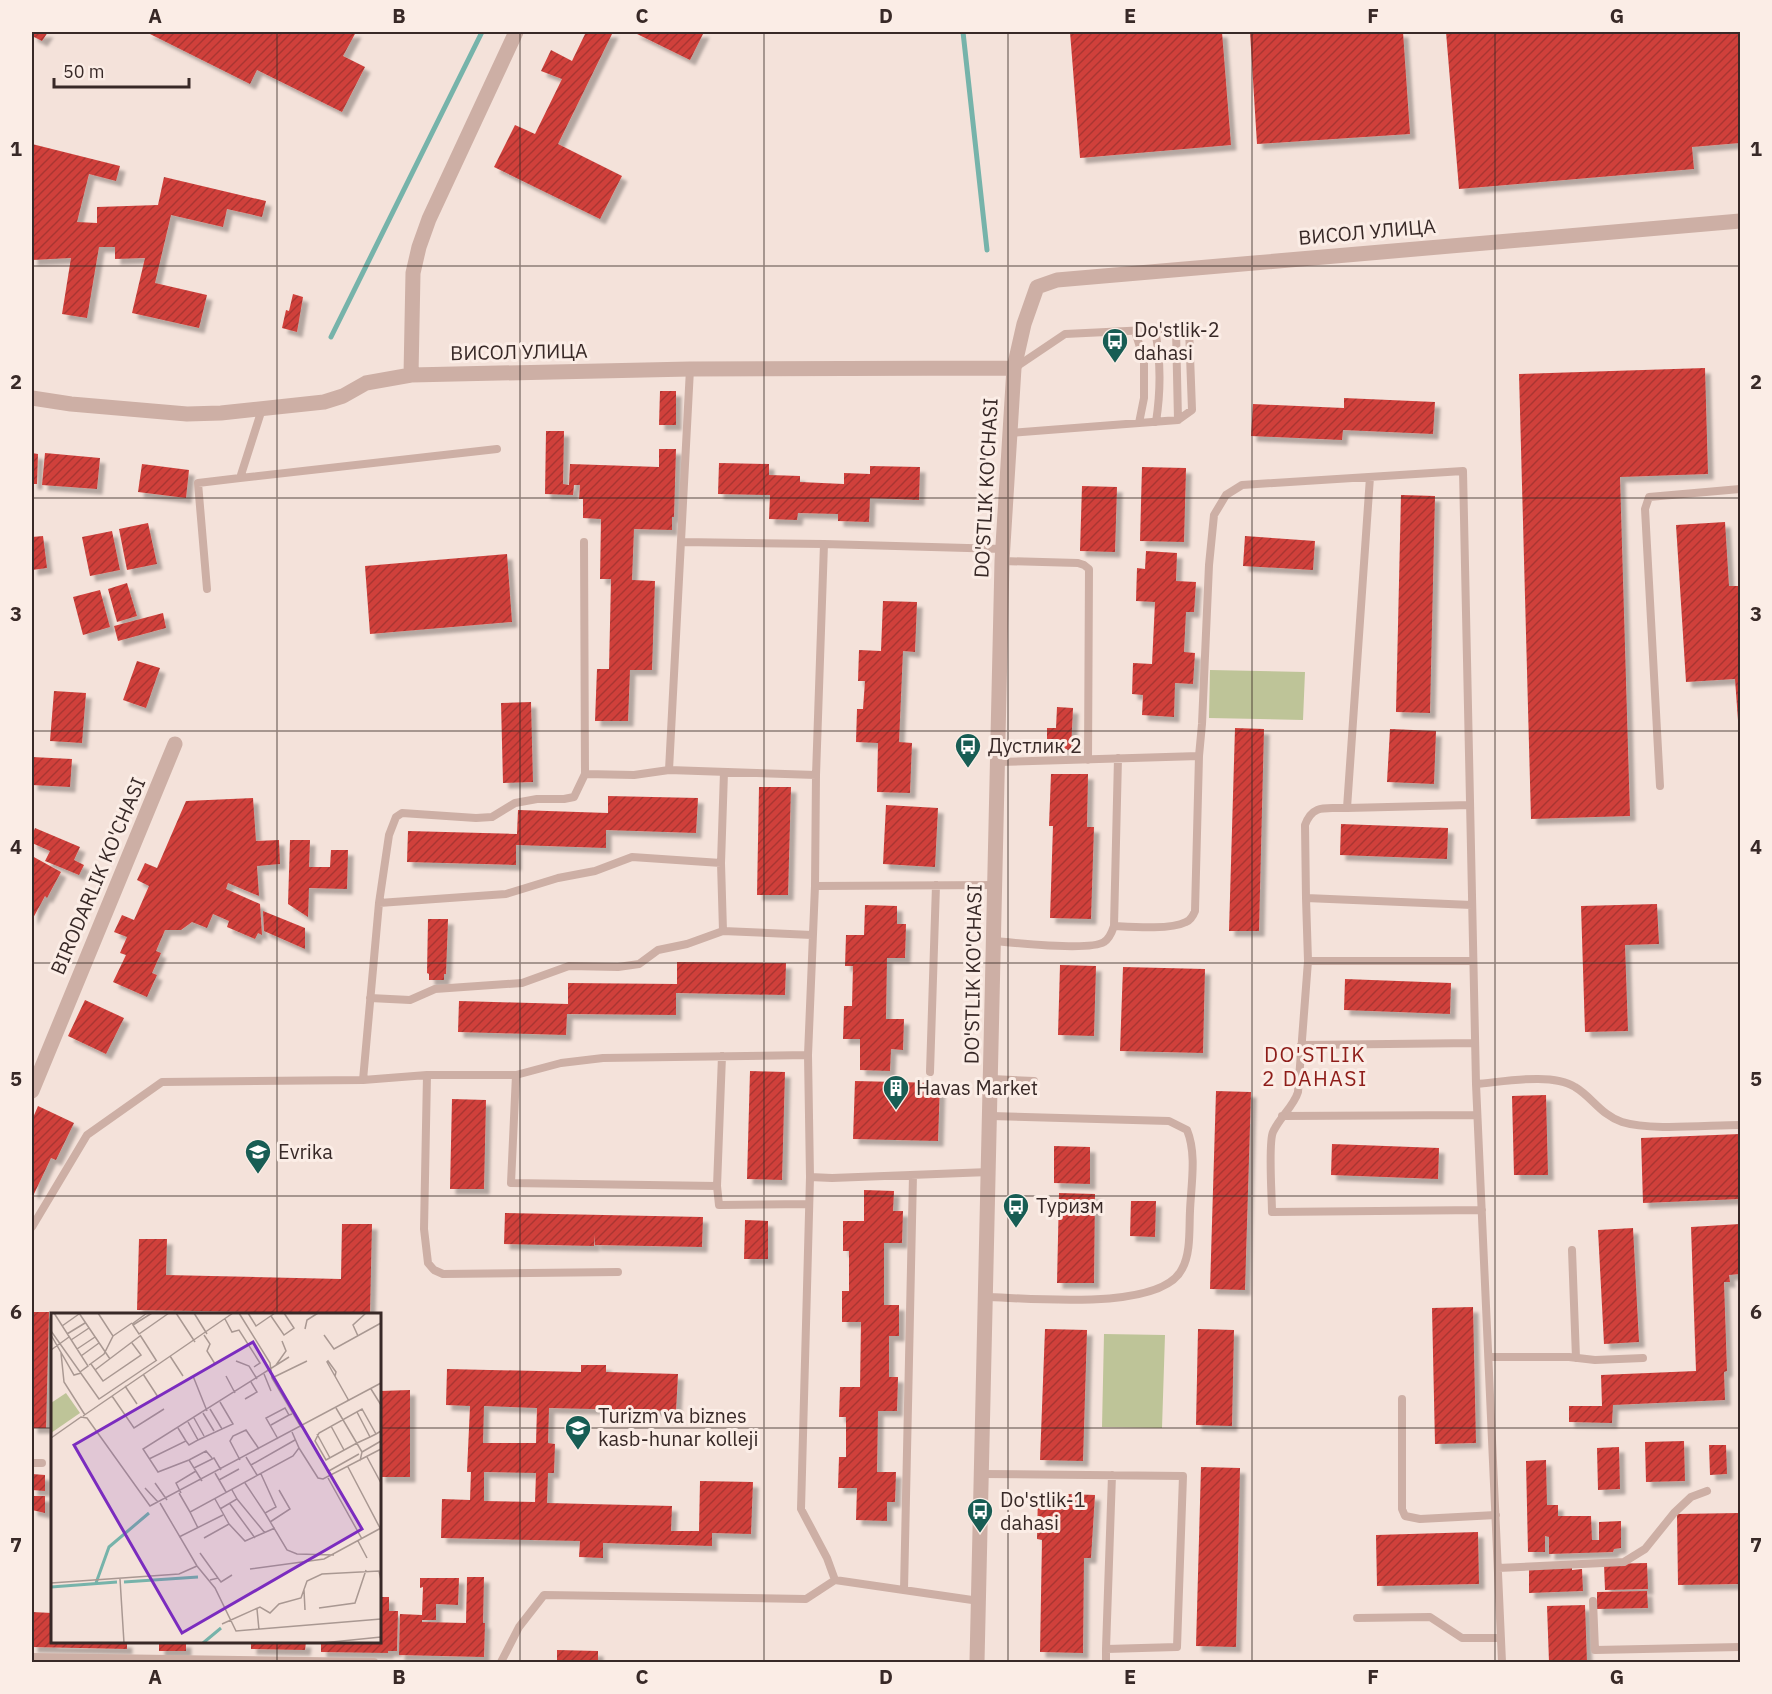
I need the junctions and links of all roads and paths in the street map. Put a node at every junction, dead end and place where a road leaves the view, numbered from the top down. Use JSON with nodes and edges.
{"nodes":[{"id":1,"x":516,"y":32,"type":"edge"},
{"id":2,"x":1740,"y":221,"type":"edge"},
{"id":3,"x":1024,"y":324,"type":"joint"},
{"id":4,"x":1176,"y":329,"type":"junction"},
{"id":5,"x":1155,"y":330,"type":"junction"},
{"id":6,"x":1135,"y":331,"type":"junction"},
{"id":7,"x":1014,"y":368,"type":"junction"},
{"id":8,"x":690,"y":369,"type":"junction"},
{"id":9,"x":411,"y":375,"type":"junction"},
{"id":10,"x":32,"y":398,"type":"edge"},
{"id":11,"x":262,"y":407,"type":"junction"},
{"id":12,"x":1178,"y":420,"type":"junction"},
{"id":13,"x":1156,"y":422,"type":"junction"},
{"id":14,"x":1139,"y":423,"type":"junction"},
{"id":15,"x":1010,"y":433,"type":"junction"},
{"id":16,"x":497,"y":449,"type":"dead end"},
{"id":17,"x":1370,"y":477,"type":"junction"},
{"id":18,"x":240,"y":478,"type":"junction"},
{"id":19,"x":1740,"y":489,"type":"edge"},
{"id":20,"x":584,"y":542,"type":"dead end"},
{"id":21,"x":682,"y":542,"type":"junction"},
{"id":22,"x":824,"y":544,"type":"junction"},
{"id":23,"x":1003,"y":555,"type":"junction"},
{"id":24,"x":207,"y":589,"type":"dead end"},
{"id":25,"x":176,"y":744,"type":"dead end"},
{"id":26,"x":1199,"y":756,"type":"junction"},
{"id":27,"x":1118,"y":758,"type":"junction"},
{"id":28,"x":1088,"y":760,"type":"junction"},
{"id":29,"x":999,"y":762,"type":"junction"},
{"id":30,"x":669,"y":770,"type":"junction"},
{"id":31,"x":724,"y":772,"type":"junction"},
{"id":32,"x":585,"y":774,"type":"junction"},
{"id":33,"x":816,"y":775,"type":"junction"},
{"id":34,"x":1660,"y":786,"type":"dead end"},
{"id":35,"x":1470,"y":805,"type":"junction"},
{"id":36,"x":1347,"y":808,"type":"junction"},
{"id":37,"x":721,"y":863,"type":"junction"},
{"id":38,"x":936,"y":885,"type":"junction"},
{"id":39,"x":996,"y":885,"type":"junction"},
{"id":40,"x":815,"y":886,"type":"junction"},
{"id":41,"x":1306,"y":898,"type":"junction"},
{"id":42,"x":379,"y":903,"type":"junction"},
{"id":43,"x":1472,"y":905,"type":"junction"},
{"id":44,"x":1114,"y":926,"type":"junction"},
{"id":45,"x":723,"y":931,"type":"junction"},
{"id":46,"x":812,"y":935,"type":"junction"},
{"id":47,"x":995,"y":941,"type":"junction"},
{"id":48,"x":1308,"y":961,"type":"junction"},
{"id":49,"x":1473,"y":961,"type":"junction"},
{"id":50,"x":370,"y":998,"type":"junction"},
{"id":51,"x":1475,"y":1043,"type":"junction"},
{"id":52,"x":1301,"y":1045,"type":"junction"},
{"id":53,"x":808,"y":1055,"type":"junction"},
{"id":54,"x":722,"y":1056,"type":"junction"},
{"id":55,"x":930,"y":1072,"type":"dead end"},
{"id":56,"x":427,"y":1075,"type":"junction"},
{"id":57,"x":516,"y":1075,"type":"junction"},
{"id":58,"x":992,"y":1079,"type":"junction"},
{"id":59,"x":363,"y":1080,"type":"junction"},
{"id":60,"x":1034,"y":1081,"type":"dead end"},
{"id":61,"x":1476,"y":1084,"type":"junction"},
{"id":62,"x":32,"y":1091,"type":"edge"},
{"id":63,"x":1477,"y":1114,"type":"junction"},
{"id":64,"x":991,"y":1116,"type":"junction"},
{"id":65,"x":1282,"y":1116,"type":"junction"},
{"id":66,"x":1740,"y":1125,"type":"edge"},
{"id":67,"x":990,"y":1172,"type":"junction"},
{"id":68,"x":913,"y":1175,"type":"junction"},
{"id":69,"x":810,"y":1177,"type":"junction"},
{"id":70,"x":717,"y":1186,"type":"junction"},
{"id":71,"x":809,"y":1204,"type":"junction"},
{"id":72,"x":1482,"y":1210,"type":"junction"},
{"id":73,"x":32,"y":1227,"type":"edge"},
{"id":74,"x":1572,"y":1251,"type":"dead end"},
{"id":75,"x":618,"y":1272,"type":"dead end"},
{"id":76,"x":986,"y":1297,"type":"junction"},
{"id":77,"x":1489,"y":1357,"type":"junction"},
{"id":78,"x":1576,"y":1358,"type":"junction"},
{"id":79,"x":1643,"y":1358,"type":"dead end"},
{"id":80,"x":1402,"y":1399,"type":"dead end"},
{"id":81,"x":32,"y":1463,"type":"edge"},
{"id":82,"x":42,"y":1463,"type":"dead end"},
{"id":83,"x":982,"y":1474,"type":"junction"},
{"id":84,"x":1112,"y":1475,"type":"junction"},
{"id":85,"x":1707,"y":1491,"type":"dead end"},
{"id":86,"x":1496,"y":1515,"type":"junction"},
{"id":87,"x":1498,"y":1568,"type":"junction"},
{"id":88,"x":835,"y":1580,"type":"junction"},
{"id":89,"x":904,"y":1590,"type":"junction"},
{"id":90,"x":979,"y":1601,"type":"junction"},
{"id":91,"x":1593,"y":1601,"type":"dead end"},
{"id":92,"x":1357,"y":1618,"type":"dead end"},
{"id":93,"x":1502,"y":1638,"type":"junction"},
{"id":94,"x":1740,"y":1647,"type":"edge"},
{"id":95,"x":1106,"y":1649,"type":"junction"},
{"id":96,"x":32,"y":1657,"type":"edge"},
{"id":97,"x":374,"y":1662,"type":"edge"},
{"id":98,"x":501,"y":1662,"type":"edge"},
{"id":99,"x":977,"y":1662,"type":"edge"},
{"id":100,"x":1106,"y":1662,"type":"edge"},
{"id":101,"x":1502,"y":1662,"type":"edge"}],
"edges":[{"from":1,"to":9,"type":"street"},
{"from":2,"to":3,"type":"street","name":"ВИСОЛ УЛИЦА"},
{"from":3,"to":7,"type":"street","name":"DO'STLIK KO'CHASI"},
{"from":4,"to":5,"type":"lane"},
{"from":4,"to":12,"type":"lane"},
{"from":4,"to":12,"type":"lane"},
{"from":5,"to":6,"type":"lane"},
{"from":5,"to":13,"type":"lane"},
{"from":6,"to":7,"type":"lane"},
{"from":6,"to":14,"type":"lane"},
{"from":7,"to":8,"type":"street","name":"ВИСОЛ УЛИЦА"},
{"from":7,"to":15,"type":"street","name":"DO'STLIK KO'CHASI"},
{"from":8,"to":9,"type":"street","name":"ВИСОЛ УЛИЦА"},
{"from":8,"to":21,"type":"lane"},
{"from":9,"to":11,"type":"street","name":"ВИСОЛ УЛИЦА"},
{"from":10,"to":11,"type":"street","name":"ВИСОЛ УЛИЦА"},
{"from":11,"to":18,"type":"lane"},
{"from":12,"to":13,"type":"lane"},
{"from":13,"to":14,"type":"lane"},
{"from":14,"to":15,"type":"lane"},
{"from":15,"to":23,"type":"street","name":"DO'STLIK KO'CHASI"},
{"from":16,"to":18,"type":"lane"},
{"from":17,"to":26,"type":"lane"},
{"from":17,"to":35,"type":"lane"},
{"from":17,"to":36,"type":"lane"},
{"from":18,"to":24,"type":"lane"},
{"from":19,"to":34,"type":"lane"},
{"from":20,"to":32,"type":"lane"},
{"from":21,"to":22,"type":"lane"},
{"from":21,"to":30,"type":"lane"},
{"from":22,"to":23,"type":"lane"},
{"from":22,"to":33,"type":"lane"},
{"from":23,"to":28,"type":"lane"},
{"from":23,"to":29,"type":"street","name":"DO'STLIK KO'CHASI"},
{"from":25,"to":62,"type":"street","name":"BIRODARLIK KO'CHASI"},
{"from":26,"to":27,"type":"lane"},
{"from":26,"to":44,"type":"lane"},
{"from":27,"to":28,"type":"lane"},
{"from":27,"to":44,"type":"lane"},
{"from":28,"to":29,"type":"lane"},
{"from":29,"to":39,"type":"street","name":"DO'STLIK KO'CHASI"},
{"from":30,"to":31,"type":"lane"},
{"from":30,"to":32,"type":"lane"},
{"from":31,"to":33,"type":"lane"},
{"from":31,"to":37,"type":"lane"},
{"from":32,"to":42,"type":"lane"},
{"from":33,"to":40,"type":"lane"},
{"from":35,"to":36,"type":"lane"},
{"from":35,"to":43,"type":"lane"},
{"from":36,"to":41,"type":"lane"},
{"from":37,"to":42,"type":"lane"},
{"from":37,"to":45,"type":"lane"},
{"from":38,"to":39,"type":"lane"},
{"from":38,"to":40,"type":"lane"},
{"from":38,"to":55,"type":"lane"},
{"from":39,"to":47,"type":"street","name":"DO'STLIK KO'CHASI"},
{"from":40,"to":46,"type":"lane"},
{"from":41,"to":43,"type":"lane"},
{"from":41,"to":48,"type":"lane"},
{"from":42,"to":50,"type":"lane"},
{"from":43,"to":49,"type":"lane"},
{"from":44,"to":47,"type":"lane"},
{"from":45,"to":46,"type":"lane"},
{"from":45,"to":50,"type":"lane"},
{"from":46,"to":53,"type":"lane"},
{"from":47,"to":58,"type":"street","name":"DO'STLIK KO'CHASI"},
{"from":48,"to":49,"type":"lane"},
{"from":48,"to":52,"type":"lane"},
{"from":49,"to":51,"type":"lane"},
{"from":50,"to":59,"type":"lane"},
{"from":51,"to":52,"type":"lane"},
{"from":51,"to":61,"type":"lane"},
{"from":52,"to":65,"type":"lane"},
{"from":53,"to":54,"type":"lane"},
{"from":53,"to":69,"type":"lane"},
{"from":54,"to":57,"type":"lane"},
{"from":54,"to":70,"type":"lane"},
{"from":56,"to":57,"type":"lane"},
{"from":56,"to":59,"type":"lane"},
{"from":56,"to":75,"type":"lane"},
{"from":57,"to":70,"type":"lane"},
{"from":58,"to":60,"type":"lane"},
{"from":58,"to":64,"type":"street","name":"DO'STLIK KO'CHASI"},
{"from":59,"to":73,"type":"lane"},
{"from":61,"to":63,"type":"lane"},
{"from":61,"to":66,"type":"lane"},
{"from":63,"to":65,"type":"lane"},
{"from":63,"to":72,"type":"lane"},
{"from":64,"to":67,"type":"street","name":"DO'STLIK KO'CHASI"},
{"from":64,"to":76,"type":"lane"},
{"from":65,"to":72,"type":"lane"},
{"from":67,"to":68,"type":"lane"},
{"from":67,"to":76,"type":"street","name":"DO'STLIK KO'CHASI"},
{"from":68,"to":69,"type":"lane"},
{"from":68,"to":89,"type":"lane"},
{"from":69,"to":71,"type":"lane"},
{"from":70,"to":71,"type":"lane"},
{"from":71,"to":88,"type":"lane"},
{"from":72,"to":77,"type":"lane"},
{"from":74,"to":78,"type":"lane"},
{"from":76,"to":83,"type":"street","name":"DO'STLIK KO'CHASI"},
{"from":77,"to":78,"type":"lane"},
{"from":77,"to":86,"type":"lane"},
{"from":78,"to":79,"type":"lane"},
{"from":80,"to":86,"type":"lane"},
{"from":81,"to":82,"type":"lane"},
{"from":83,"to":84,"type":"lane"},
{"from":83,"to":90,"type":"street","name":"DO'STLIK KO'CHASI"},
{"from":84,"to":95,"type":"lane"},
{"from":84,"to":95,"type":"lane"},
{"from":85,"to":87,"type":"lane"},
{"from":86,"to":87,"type":"lane"},
{"from":87,"to":93,"type":"lane"},
{"from":88,"to":89,"type":"lane"},
{"from":88,"to":98,"type":"lane"},
{"from":89,"to":90,"type":"lane"},
{"from":90,"to":99,"type":"street","name":"DO'STLIK KO'CHASI"},
{"from":91,"to":94,"type":"lane"},
{"from":92,"to":93,"type":"lane"},
{"from":93,"to":101,"type":"lane"},
{"from":95,"to":100,"type":"lane"},
{"from":96,"to":97,"type":"lane"}]}
